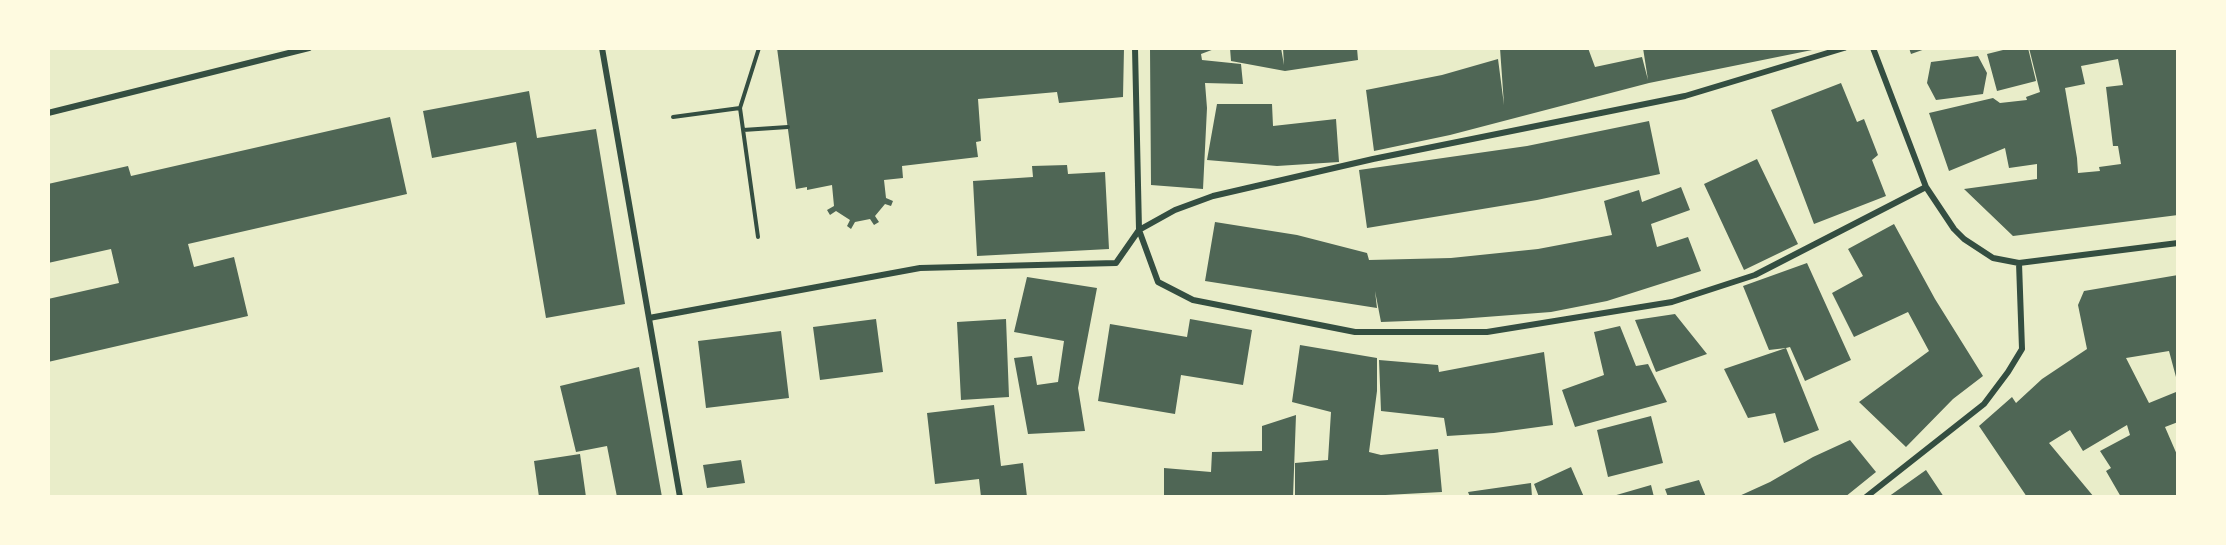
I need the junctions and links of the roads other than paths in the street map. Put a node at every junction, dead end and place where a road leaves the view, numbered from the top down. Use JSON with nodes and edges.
{"nodes":[{"id":1,"x":309,"y":48,"type":"edge"},
{"id":2,"x":602,"y":48,"type":"edge"},
{"id":3,"x":1135,"y":48,"type":"edge"},
{"id":4,"x":1844,"y":48,"type":"edge"},
{"id":5,"x":1873,"y":48,"type":"edge"},
{"id":6,"x":48,"y":113,"type":"edge"},
{"id":7,"x":1926,"y":188,"type":"junction"},
{"id":8,"x":1138,"y":230,"type":"junction"},
{"id":9,"x":2178,"y":243,"type":"edge"},
{"id":10,"x":2019,"y":263,"type":"junction"},
{"id":11,"x":649,"y":318,"type":"junction"},
{"id":12,"x":680,"y":497,"type":"edge"},
{"id":13,"x":1866,"y":497,"type":"edge"}],
"edges":[{"from":1,"to":6,"type":"street"},
{"from":2,"to":11,"type":"street"},
{"from":3,"to":8,"type":"street"},
{"from":4,"to":8,"type":"street"},
{"from":5,"to":7,"type":"street"},
{"from":7,"to":8,"type":"street"},
{"from":7,"to":10,"type":"street"},
{"from":8,"to":11,"type":"street"},
{"from":9,"to":10,"type":"street"},
{"from":10,"to":13,"type":"street"},
{"from":11,"to":12,"type":"street"}]}
